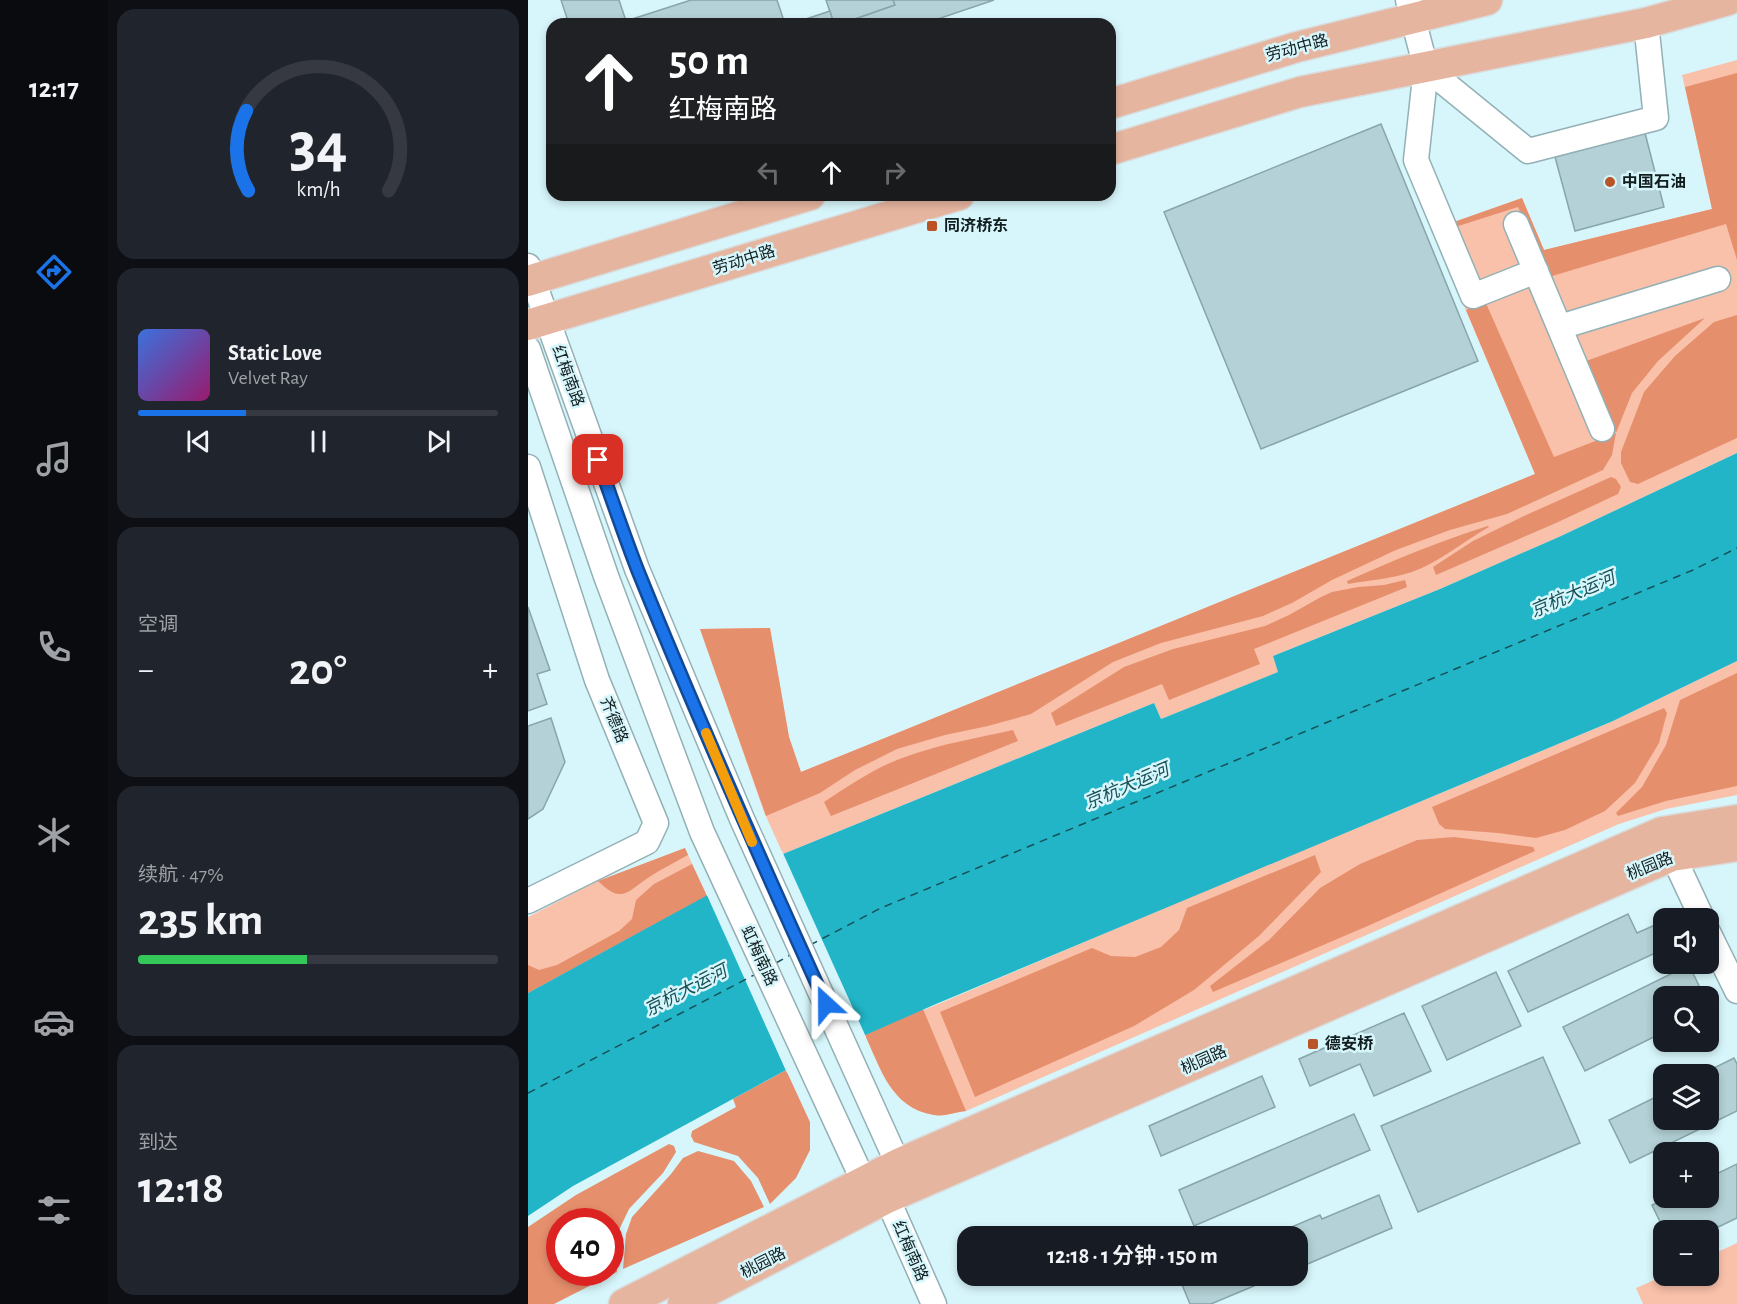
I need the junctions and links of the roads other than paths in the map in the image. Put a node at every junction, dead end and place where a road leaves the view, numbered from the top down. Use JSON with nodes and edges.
{"nodes":[{"id":1,"x":1487,"y":0,"type":"edge"},
{"id":2,"x":1728,"y":0,"type":"edge"},
{"id":3,"x":1411,"y":9,"type":"edge"},
{"id":4,"x":1646,"y":23,"type":"junction"},
{"id":5,"x":1426,"y":68,"type":"junction"},
{"id":6,"x":1116,"y":102,"type":"edge"},
{"id":7,"x":1116,"y":148,"type":"edge"},
{"id":8,"x":789,"y":201,"type":"edge"},
{"id":9,"x":939,"y":201,"type":"edge"},
{"id":10,"x":1516,"y":224,"type":"dead end"},
{"id":11,"x":1536,"y":271,"type":"junction"},
{"id":12,"x":530,"y":275,"type":"edge"},
{"id":13,"x":1718,"y":279,"type":"dead end"},
{"id":14,"x":538,"y":322,"type":"edge"},
{"id":15,"x":1560,"y":327,"type":"junction"},
{"id":16,"x":528,"y":349,"type":"edge"},
{"id":17,"x":1602,"y":429,"type":"dead end"},
{"id":18,"x":528,"y":467,"type":"edge"},
{"id":19,"x":1737,"y":820,"type":"edge"},
{"id":20,"x":702,"y":832,"type":"joint"},
{"id":21,"x":1667,"y":844,"type":"junction"},
{"id":22,"x":1737,"y":846,"type":"edge"},
{"id":23,"x":528,"y":902,"type":"edge"},
{"id":24,"x":1697,"y":908,"type":"edge"},
{"id":25,"x":1719,"y":954,"type":"edge"},
{"id":26,"x":1737,"y":991,"type":"edge"},
{"id":27,"x":847,"y":1145,"type":"joint"},
{"id":28,"x":898,"y":1164,"type":"junction"},
{"id":29,"x":863,"y":1180,"type":"junction"},
{"id":30,"x":887,"y":1198,"type":"junction"},
{"id":31,"x":624,"y":1304,"type":"edge"},
{"id":32,"x":683,"y":1304,"type":"edge"},
{"id":33,"x":934,"y":1304,"type":"edge"}],
"edges":[{"from":1,"to":3,"type":"main road","name":"劳动中路"},
{"from":2,"to":4,"type":"main road"},
{"from":3,"to":5,"type":"street"},
{"from":3,"to":6,"type":"main road","name":"劳动中路"},
{"from":4,"to":5,"type":"main road"},
{"from":4,"to":5,"type":"street"},
{"from":5,"to":7,"type":"main road"},
{"from":5,"to":11,"type":"street"},
{"from":8,"to":12,"type":"main road"},
{"from":9,"to":14,"type":"main road","name":"劳动中路"},
{"from":10,"to":11,"type":"street"},
{"from":11,"to":15,"type":"street"},
{"from":12,"to":14,"type":"street","name":"红梅南路"},
{"from":13,"to":15,"type":"street"},
{"from":14,"to":28,"type":"street","name":"红梅南路"},
{"from":15,"to":17,"type":"street"},
{"from":16,"to":20,"type":"street","name":"红梅南路"},
{"from":18,"to":23,"type":"street","name":"齐德路"},
{"from":19,"to":21,"type":"main road","name":"桃园路"},
{"from":20,"to":27,"type":"street","name":"虹梅南路"},
{"from":21,"to":22,"type":"main road","name":"桃园路"},
{"from":21,"to":24,"type":"street"},
{"from":21,"to":28,"type":"main road","name":"桃园路"},
{"from":21,"to":30,"type":"main road","name":"桃园路"},
{"from":25,"to":26,"type":"street"},
{"from":27,"to":29,"type":"street","name":"红梅南路"},
{"from":28,"to":29,"type":"main road","name":"桃园路"},
{"from":28,"to":30,"type":"street"},
{"from":29,"to":30,"type":"street","name":"红梅南路"},
{"from":29,"to":31,"type":"main road","name":"桃园路"},
{"from":30,"to":32,"type":"main road","name":"桃园路"},
{"from":30,"to":33,"type":"street","name":"红梅南路"}]}
